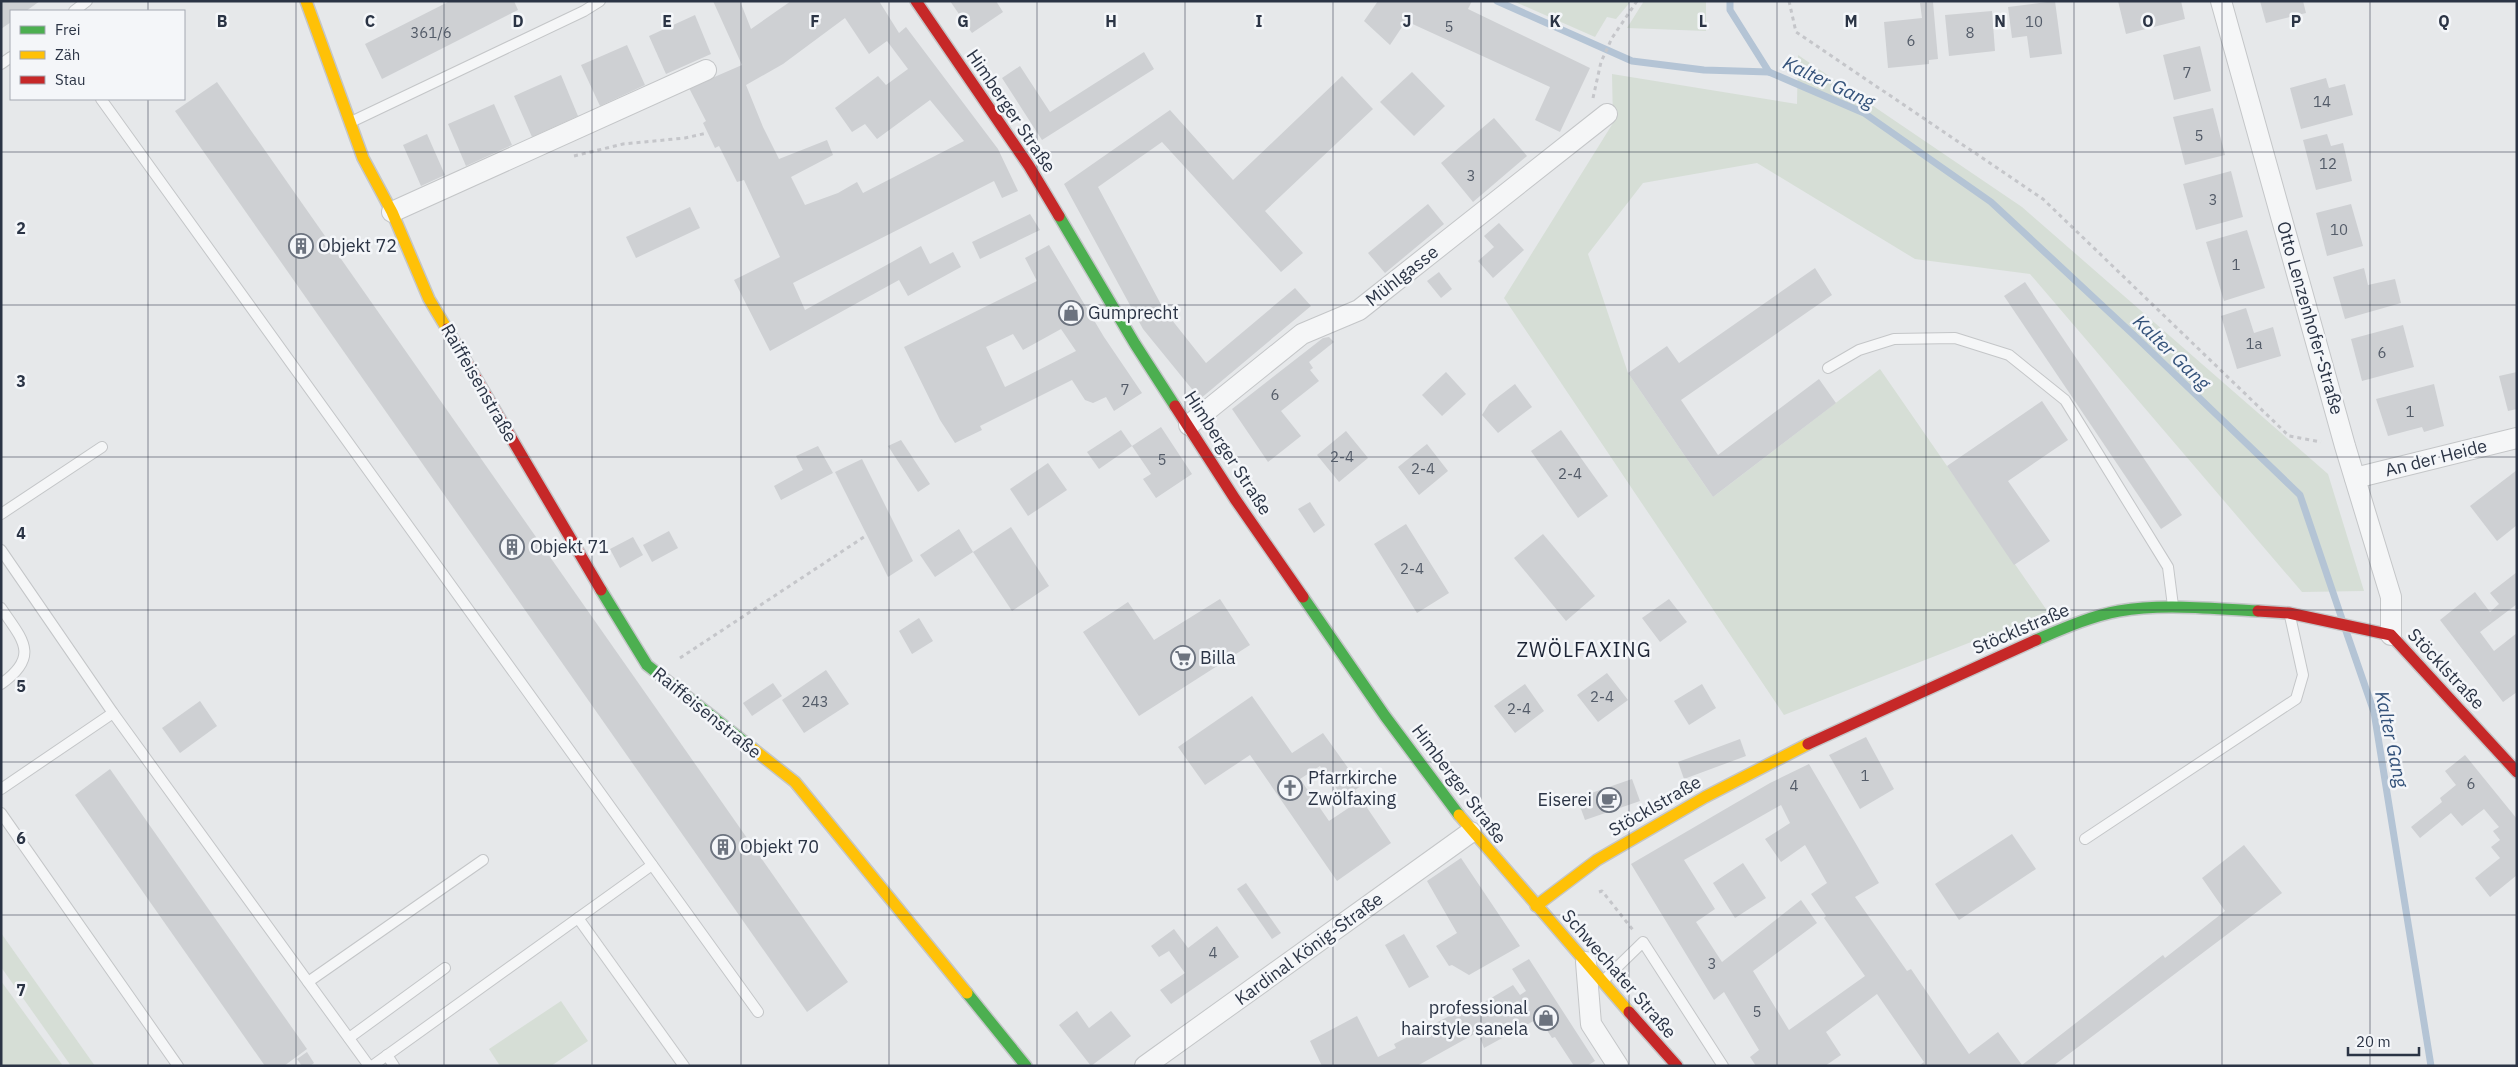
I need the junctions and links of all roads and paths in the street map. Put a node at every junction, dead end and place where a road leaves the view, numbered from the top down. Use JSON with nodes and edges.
{"nodes":[{"id":1,"x":87,"y":1,"type":"edge"},
{"id":2,"x":306,"y":1,"type":"edge"},
{"id":3,"x":600,"y":1,"type":"edge"},
{"id":4,"x":916,"y":1,"type":"edge"},
{"id":5,"x":1637,"y":1,"type":"edge"},
{"id":6,"x":1789,"y":1,"type":"edge"},
{"id":7,"x":2221,"y":1,"type":"edge"},
{"id":8,"x":75,"y":10,"type":"edge"},
{"id":9,"x":1601,"y":62,"type":"dead end"},
{"id":10,"x":706,"y":70,"type":"dead end"},
{"id":11,"x":102,"y":100,"type":"edge"},
{"id":12,"x":1607,"y":114,"type":"dead end"},
{"id":13,"x":350,"y":122,"type":"junction"},
{"id":14,"x":707,"y":133,"type":"dead end"},
{"id":15,"x":573,"y":156,"type":"dead end"},
{"id":16,"x":392,"y":212,"type":"junction"},
{"id":17,"x":1828,"y":368,"type":"dead end"},
{"id":18,"x":1189,"y":425,"type":"junction"},
{"id":19,"x":2517,"y":438,"type":"edge"},
{"id":20,"x":102,"y":446,"type":"dead end"},
{"id":21,"x":2346,"y":446,"type":"junction"},
{"id":22,"x":2355,"y":478,"type":"junction"},
{"id":23,"x":1,"y":514,"type":"edge"},
{"id":24,"x":867,"y":535,"type":"dead end"},
{"id":25,"x":1,"y":550,"type":"edge"},
{"id":26,"x":2173,"y":607,"type":"junction"},
{"id":27,"x":1,"y":608,"type":"edge"},
{"id":28,"x":2289,"y":613,"type":"junction"},
{"id":29,"x":2391,"y":635,"type":"junction"},
{"id":30,"x":668,"y":683,"type":"junction"},
{"id":31,"x":1,"y":684,"type":"edge"},
{"id":32,"x":113,"y":713,"type":"junction"},
{"id":33,"x":2517,"y":772,"type":"edge"},
{"id":34,"x":1,"y":789,"type":"edge"},
{"id":35,"x":1,"y":813,"type":"edge"},
{"id":36,"x":1471,"y":832,"type":"junction"},
{"id":37,"x":2085,"y":839,"type":"dead end"},
{"id":38,"x":483,"y":860,"type":"dead end"},
{"id":39,"x":652,"y":865,"type":"junction"},
{"id":40,"x":1593,"y":894,"type":"dead end"},
{"id":41,"x":1536,"y":906,"type":"junction"},
{"id":42,"x":578,"y":918,"type":"junction"},
{"id":43,"x":1643,"y":942,"type":"junction"},
{"id":44,"x":1586,"y":962,"type":"junction"},
{"id":45,"x":445,"y":968,"type":"dead end"},
{"id":46,"x":308,"y":982,"type":"junction"},
{"id":47,"x":1603,"y":982,"type":"junction"},
{"id":48,"x":758,"y":1012,"type":"dead end"},
{"id":49,"x":349,"y":1038,"type":"junction"},
{"id":50,"x":387,"y":1055,"type":"junction"},
{"id":51,"x":178,"y":1066,"type":"edge"},
{"id":52,"x":370,"y":1066,"type":"edge"},
{"id":53,"x":394,"y":1066,"type":"edge"},
{"id":54,"x":684,"y":1066,"type":"edge"},
{"id":55,"x":1026,"y":1066,"type":"edge"},
{"id":56,"x":1145,"y":1066,"type":"edge"},
{"id":57,"x":1618,"y":1066,"type":"edge"},
{"id":58,"x":1676,"y":1066,"type":"edge"},
{"id":59,"x":1723,"y":1066,"type":"edge"}],
"edges":[{"from":1,"to":8,"type":"lane"},
{"from":2,"to":13,"type":"street","name":"Raiffeisenstraße"},
{"from":3,"to":13,"type":"lane"},
{"from":4,"to":18,"type":"street","name":"Himberger Straße"},
{"from":5,"to":9,"type":"path"},
{"from":6,"to":21,"type":"path"},
{"from":7,"to":21,"type":"street","name":"Otto Lenzenhofer-Straße"},
{"from":10,"to":16,"type":"street"},
{"from":11,"to":39,"type":"lane"},
{"from":12,"to":18,"type":"street","name":"Mühlgasse"},
{"from":13,"to":16,"type":"street","name":"Raiffeisenstraße"},
{"from":14,"to":15,"type":"path"},
{"from":16,"to":30,"type":"street","name":"Raiffeisenstraße"},
{"from":17,"to":26,"type":"lane"},
{"from":18,"to":36,"type":"street","name":"Himberger Straße"},
{"from":19,"to":22,"type":"street","name":"An der Heide"},
{"from":20,"to":23,"type":"lane"},
{"from":21,"to":22,"type":"street","name":"Otto Lenzenhofer-Straße"},
{"from":22,"to":29,"type":"street","name":"Otto Lenzenhofer-Straße"},
{"from":24,"to":30,"type":"path"},
{"from":25,"to":32,"type":"lane"},
{"from":26,"to":28,"type":"street","name":"Stöcklstraße"},
{"from":26,"to":41,"type":"street","name":"Stöcklstraße"},
{"from":27,"to":31,"type":"lane"},
{"from":28,"to":29,"type":"street","name":"Stöcklstraße"},
{"from":28,"to":37,"type":"lane"},
{"from":29,"to":33,"type":"street","name":"Stöcklstraße"},
{"from":30,"to":55,"type":"street","name":"Raiffeisenstraße"},
{"from":32,"to":34,"type":"lane"},
{"from":32,"to":46,"type":"lane"},
{"from":35,"to":51,"type":"lane"},
{"from":36,"to":41,"type":"street","name":"Himberger Straße"},
{"from":36,"to":56,"type":"street","name":"Kardinal König-Straße"},
{"from":38,"to":46,"type":"lane"},
{"from":39,"to":42,"type":"lane"},
{"from":39,"to":48,"type":"lane"},
{"from":40,"to":43,"type":"path"},
{"from":41,"to":44,"type":"street","name":"Schwechater Straße"},
{"from":42,"to":50,"type":"lane"},
{"from":42,"to":54,"type":"lane"},
{"from":43,"to":47,"type":"lane"},
{"from":43,"to":59,"type":"lane"},
{"from":44,"to":47,"type":"street","name":"Schwechater Straße"},
{"from":44,"to":57,"type":"street"},
{"from":45,"to":49,"type":"lane"},
{"from":46,"to":49,"type":"lane"},
{"from":47,"to":58,"type":"street","name":"Schwechater Straße"},
{"from":49,"to":52,"type":"lane"},
{"from":50,"to":52,"type":"lane"},
{"from":50,"to":53,"type":"lane"}]}
